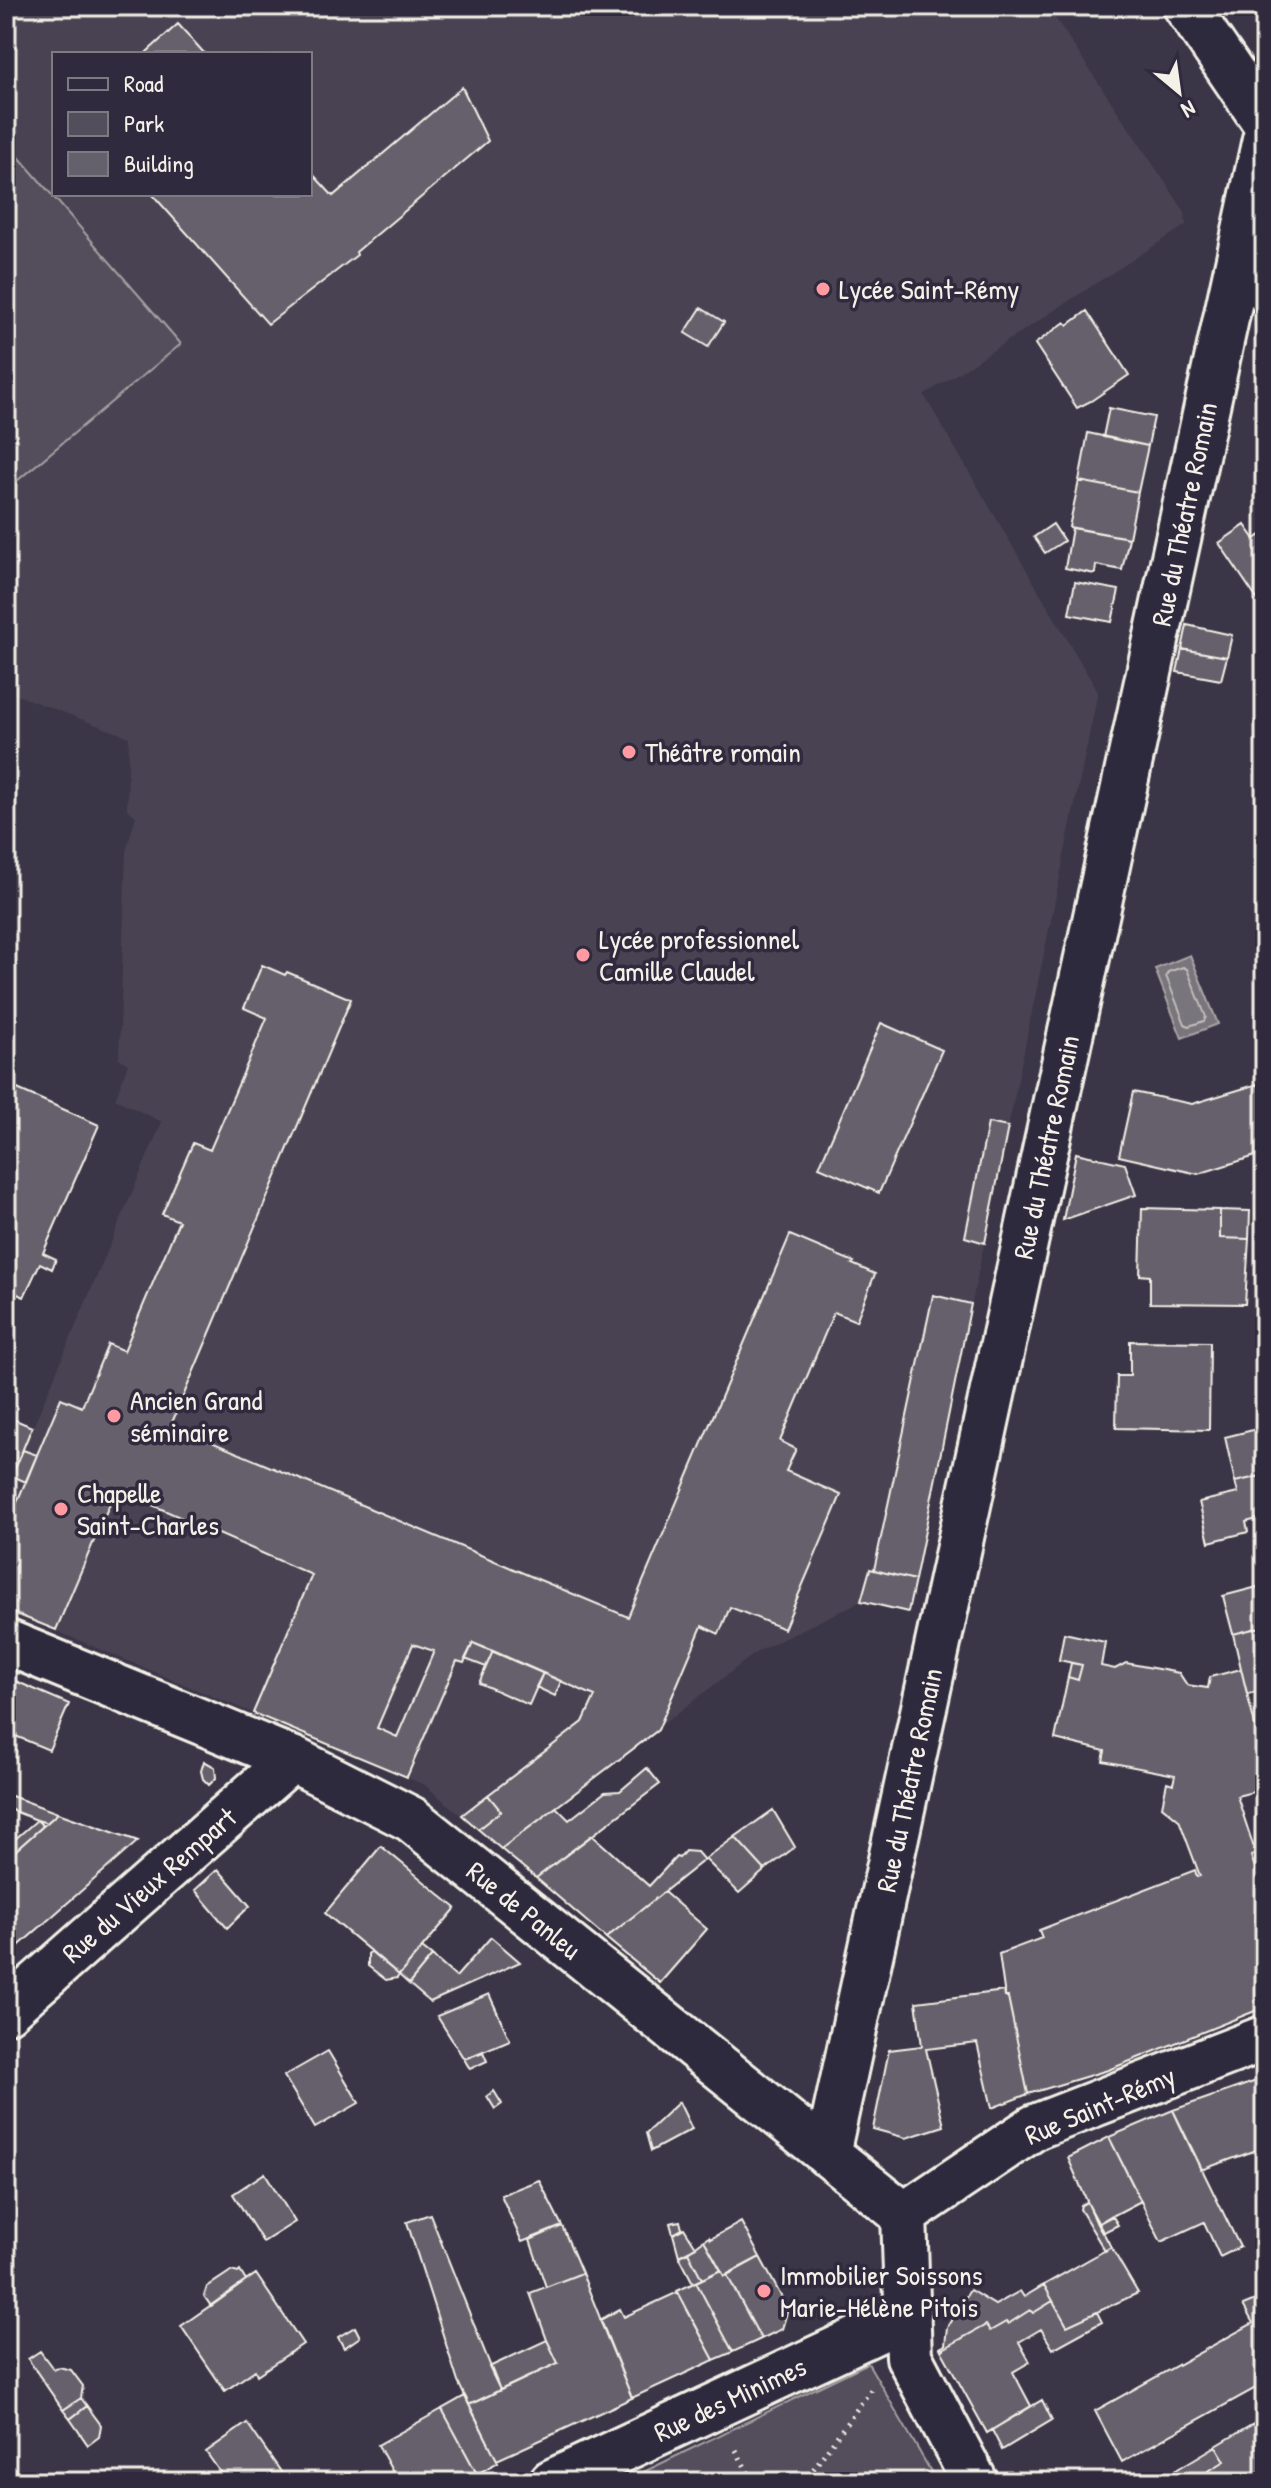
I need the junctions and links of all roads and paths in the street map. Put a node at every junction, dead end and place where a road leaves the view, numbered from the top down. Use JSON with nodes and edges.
{"nodes":[{"id":1,"x":1186,"y":6,"type":"edge"},
{"id":2,"x":1265,"y":122,"type":"edge"},
{"id":3,"x":1265,"y":139,"type":"edge"},
{"id":4,"x":1238,"y":262,"type":"junction"},
{"id":5,"x":1265,"y":301,"type":"edge"},
{"id":6,"x":6,"y":1642,"type":"edge"},
{"id":7,"x":292,"y":1759,"type":"junction"},
{"id":8,"x":6,"y":2011,"type":"edge"},
{"id":9,"x":1265,"y":2038,"type":"edge"},
{"id":10,"x":827,"y":2154,"type":"junction"},
{"id":11,"x":904,"y":2215,"type":"junction"},
{"id":12,"x":909,"y":2336,"type":"junction"},
{"id":13,"x":552,"y":2482,"type":"edge"},
{"id":14,"x":804,"y":2482,"type":"edge"},
{"id":15,"x":975,"y":2482,"type":"edge"}],
"edges":[{"from":1,"to":2,"type":"street"},
{"from":3,"to":4,"type":"street","name":"Rue du Théatre Romain"},
{"from":4,"to":5,"type":"lane"},
{"from":4,"to":10,"type":"street","name":"Rue du Théatre Romain"},
{"from":6,"to":7,"type":"street","name":"Rue de Panleu"},
{"from":7,"to":8,"type":"street","name":"Rue du Vieux Rempart"},
{"from":7,"to":10,"type":"street","name":"Rue de Panleu"},
{"from":9,"to":11,"type":"street","name":"Rue Saint-Rémy"},
{"from":10,"to":11,"type":"street","name":"Rue de Panleu"},
{"from":11,"to":12,"type":"street"},
{"from":12,"to":13,"type":"street","name":"Rue des Minimes"},
{"from":12,"to":14,"type":"path"},
{"from":12,"to":15,"type":"street"}]}
